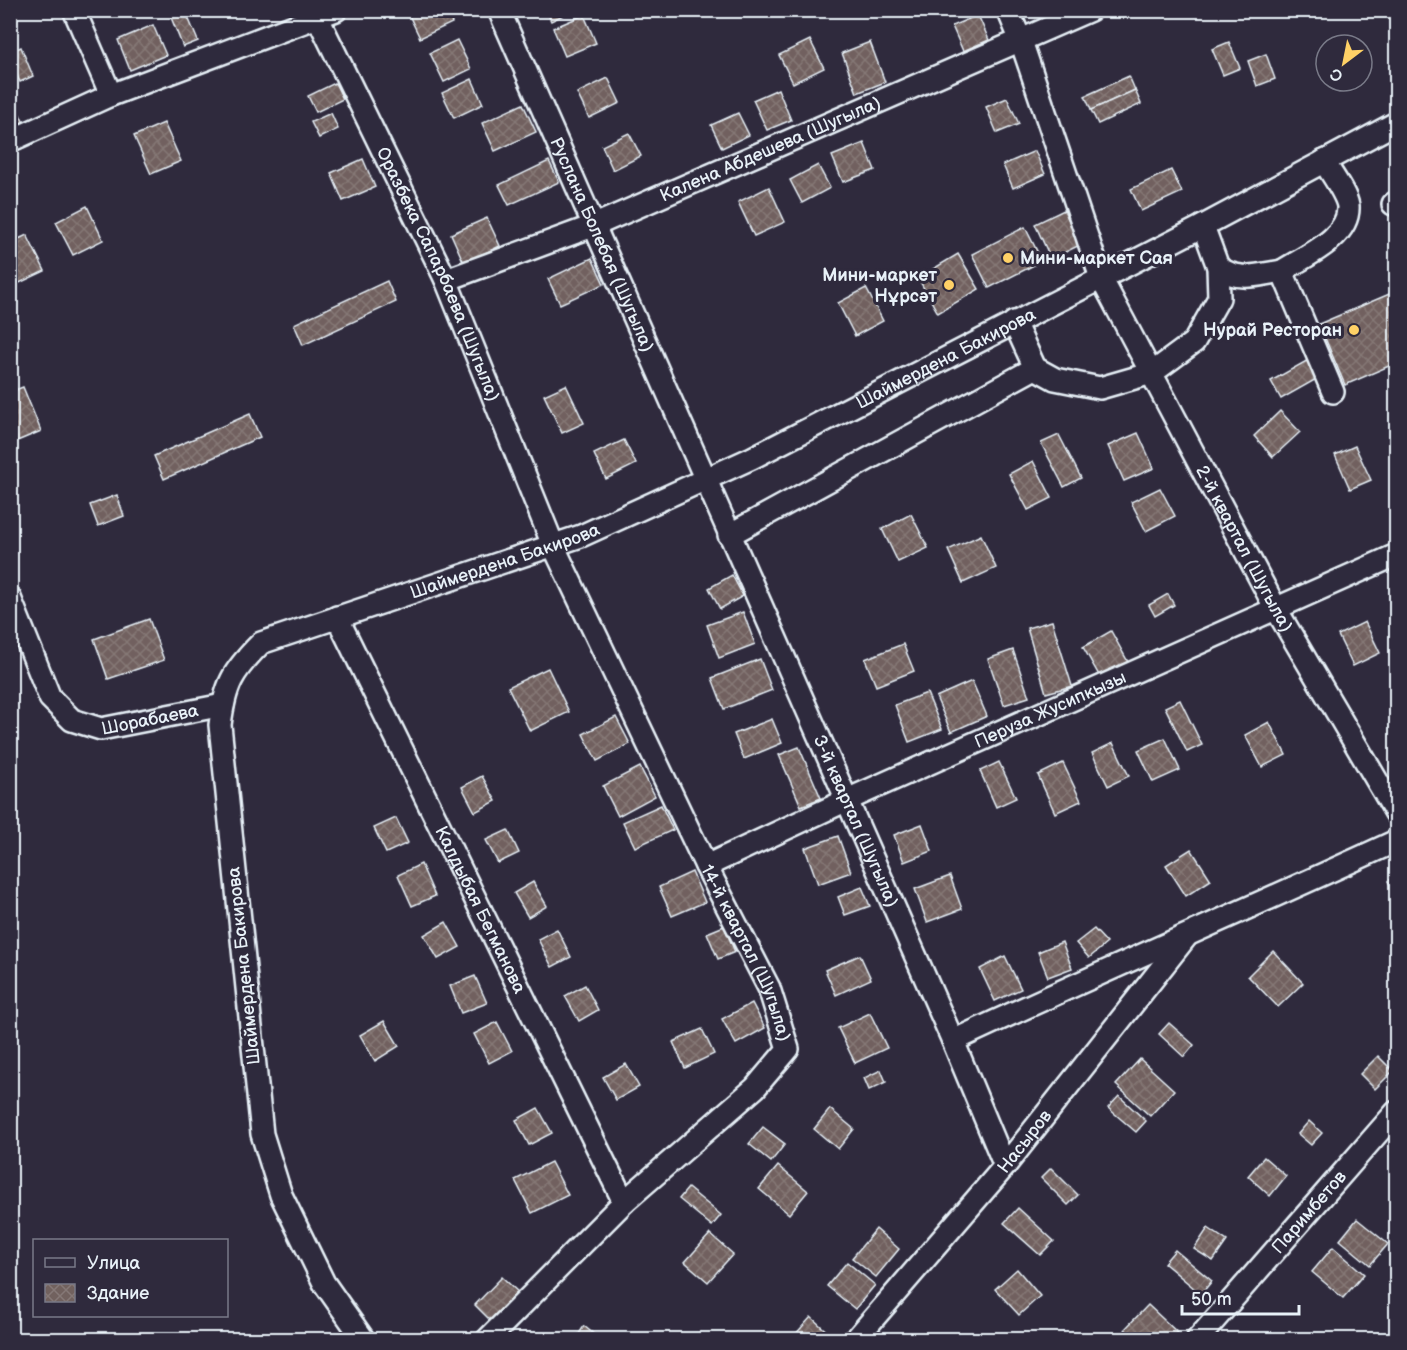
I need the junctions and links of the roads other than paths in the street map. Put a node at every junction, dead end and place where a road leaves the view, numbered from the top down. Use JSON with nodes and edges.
{"nodes":[{"id":1,"x":74,"y":10,"type":"edge"},
{"id":2,"x":336,"y":10,"type":"edge"},
{"id":3,"x":499,"y":10,"type":"edge"},
{"id":4,"x":1008,"y":10,"type":"edge"},
{"id":5,"x":1090,"y":10,"type":"edge"},
{"id":6,"x":315,"y":15,"type":"edge"},
{"id":7,"x":1021,"y":41,"type":"junction"},
{"id":8,"x":111,"y":95,"type":"junction"},
{"id":9,"x":1396,"y":123,"type":"edge"},
{"id":10,"x":10,"y":141,"type":"edge"},
{"id":11,"x":1324,"y":161,"type":"junction"},
{"id":12,"x":593,"y":226,"type":"junction"},
{"id":13,"x":1203,"y":226,"type":"junction"},
{"id":14,"x":1218,"y":267,"type":"junction"},
{"id":15,"x":1282,"y":271,"type":"junction"},
{"id":16,"x":1101,"y":278,"type":"junction"},
{"id":17,"x":446,"y":280,"type":"junction"},
{"id":18,"x":1014,"y":322,"type":"junction"},
{"id":19,"x":1035,"y":369,"type":"junction"},
{"id":20,"x":1152,"y":374,"type":"junction"},
{"id":21,"x":1333,"y":392,"type":"dead end"},
{"id":22,"x":704,"y":479,"type":"junction"},
{"id":23,"x":729,"y":535,"type":"junction"},
{"id":24,"x":553,"y":545,"type":"junction"},
{"id":25,"x":1396,"y":555,"type":"edge"},
{"id":26,"x":10,"y":598,"type":"edge"},
{"id":27,"x":1276,"y":609,"type":"junction"},
{"id":28,"x":337,"y":617,"type":"junction"},
{"id":29,"x":223,"y":705,"type":"junction"},
{"id":30,"x":847,"y":800,"type":"junction"},
{"id":31,"x":1396,"y":813,"type":"edge"},
{"id":32,"x":1396,"y":842,"type":"edge"},
{"id":33,"x":706,"y":866,"type":"junction"},
{"id":34,"x":1186,"y":937,"type":"junction"},
{"id":35,"x":953,"y":1041,"type":"junction"},
{"id":36,"x":1396,"y":1112,"type":"edge"},
{"id":37,"x":1005,"y":1166,"type":"junction"},
{"id":38,"x":624,"y":1202,"type":"junction"},
{"id":39,"x":364,"y":1340,"type":"edge"},
{"id":40,"x":487,"y":1340,"type":"edge"},
{"id":41,"x":855,"y":1340,"type":"edge"},
{"id":42,"x":1197,"y":1340,"type":"edge"}],
"edges":[{"from":1,"to":8,"type":"street"},
{"from":2,"to":6,"type":"street"},
{"from":3,"to":12,"type":"street","name":"Руслана Болебая (Шугыла)"},
{"from":4,"to":7,"type":"street","name":"2-й квартал (Шугыла)"},
{"from":5,"to":7,"type":"street","name":"Калена Абдешева (Шугыла)"},
{"from":6,"to":8,"type":"street"},
{"from":6,"to":17,"type":"street","name":"Оразбека Сапарбаева (Шугыла)"},
{"from":7,"to":12,"type":"street","name":"Калена Абдешева (Шугыла)"},
{"from":7,"to":16,"type":"street","name":"2-й квартал (Шугыла)"},
{"from":8,"to":10,"type":"street"},
{"from":9,"to":11,"type":"street","name":"Шаймердена Бакирова"},
{"from":11,"to":13,"type":"street","name":"Шаймердена Бакирова"},
{"from":11,"to":15,"type":"street"},
{"from":12,"to":17,"type":"street","name":"Калена Абдешева (Шугыла)"},
{"from":12,"to":22,"type":"street","name":"Руслана Болебая (Шугыла)"},
{"from":13,"to":14,"type":"street"},
{"from":13,"to":16,"type":"street","name":"Шаймердена Бакирова"},
{"from":14,"to":15,"type":"street"},
{"from":14,"to":20,"type":"street"},
{"from":15,"to":21,"type":"street"},
{"from":16,"to":18,"type":"street","name":"Шаймердена Бакирова"},
{"from":16,"to":20,"type":"street","name":"2-й квартал (Шугыла)"},
{"from":17,"to":24,"type":"street","name":"Оразбека Сапарбаева (Шугыла)"},
{"from":18,"to":19,"type":"street"},
{"from":18,"to":22,"type":"street","name":"Шаймердена Бакирова"},
{"from":19,"to":20,"type":"street"},
{"from":19,"to":23,"type":"street"},
{"from":20,"to":27,"type":"street","name":"2-й квартал (Шугыла)"},
{"from":22,"to":23,"type":"street","name":"3-й квартал (Шугыла)"},
{"from":22,"to":24,"type":"street","name":"Шаймердена Бакирова"},
{"from":23,"to":30,"type":"street","name":"3-й квартал (Шугыла)"},
{"from":24,"to":28,"type":"street","name":"Шаймердена Бакирова"},
{"from":24,"to":33,"type":"street","name":"14-й квартал (Шугыла)"},
{"from":25,"to":27,"type":"street","name":"Перуза Жусипкызы"},
{"from":26,"to":29,"type":"street","name":"Шорабаева"},
{"from":27,"to":30,"type":"street","name":"Перуза Жусипкызы"},
{"from":27,"to":31,"type":"street","name":"2-й квартал (Шугыла)"},
{"from":28,"to":29,"type":"street","name":"Шаймердена Бакирова"},
{"from":28,"to":38,"type":"street","name":"Калдыбая Бегманова"},
{"from":29,"to":39,"type":"street","name":"Шаймердена Бакирова"},
{"from":30,"to":33,"type":"street","name":"Перуза Жусипкызы"},
{"from":30,"to":35,"type":"street","name":"3-й квартал (Шугыла)"},
{"from":32,"to":34,"type":"street"},
{"from":33,"to":38,"type":"street","name":"14-й квартал (Шугыла)"},
{"from":34,"to":35,"type":"street"},
{"from":34,"to":37,"type":"street","name":"Насыров"},
{"from":35,"to":37,"type":"street","name":"3-й квартал (Шугыла)"},
{"from":36,"to":42,"type":"street","name":"Паримбетов"},
{"from":37,"to":41,"type":"street","name":"Насыров"},
{"from":38,"to":40,"type":"street","name":"14-й квартал (Шугыла)"}]}
